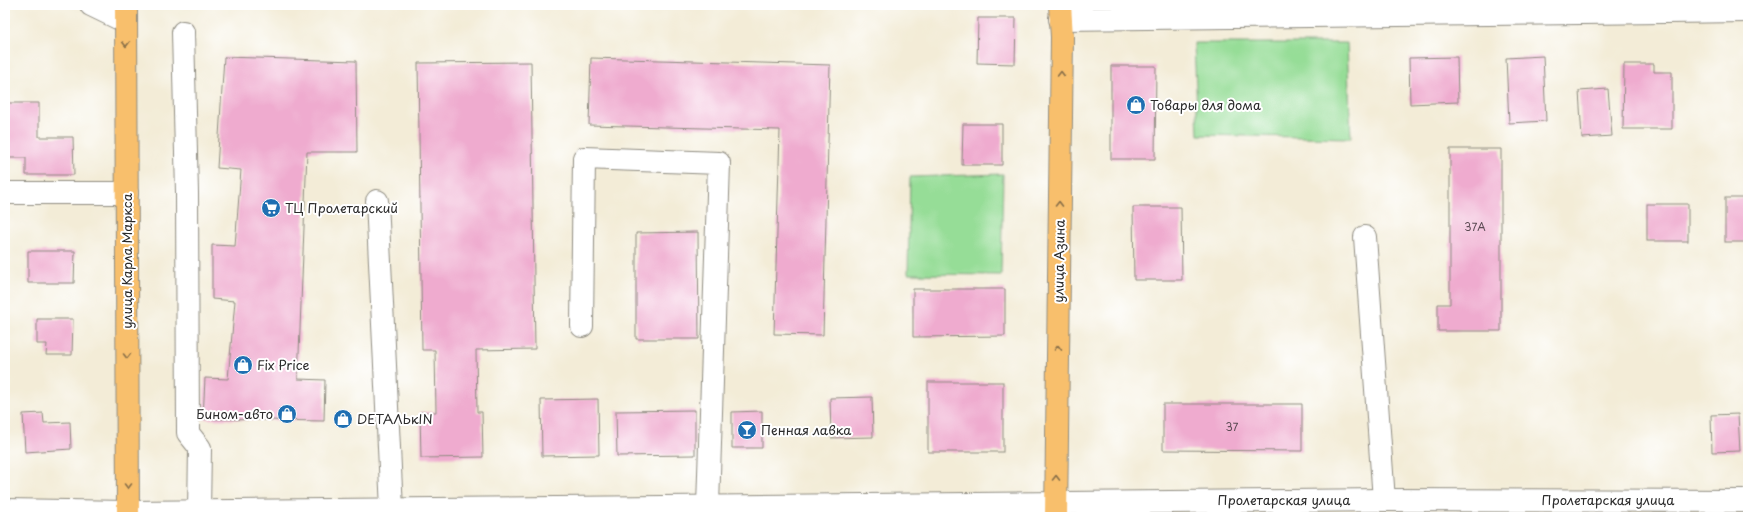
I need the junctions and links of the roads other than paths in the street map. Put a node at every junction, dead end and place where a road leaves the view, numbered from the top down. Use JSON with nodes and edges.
{"nodes":[{"id":1,"x":91,"y":5,"type":"edge"},
{"id":2,"x":1716,"y":8,"type":"edge"},
{"id":3,"x":1748,"y":11,"type":"edge"},
{"id":4,"x":1060,"y":12,"type":"edge"},
{"id":5,"x":126,"y":14,"type":"edge"},
{"id":6,"x":183,"y":32,"type":"dead end"},
{"id":7,"x":5,"y":193,"type":"edge"},
{"id":8,"x":127,"y":193,"type":"junction"},
{"id":9,"x":377,"y":201,"type":"dead end"},
{"id":10,"x":1365,"y":237,"type":"dead end"},
{"id":11,"x":582,"y":326,"type":"dead end"},
{"id":12,"x":1384,"y":500,"type":"junction"},
{"id":13,"x":1748,"y":501,"type":"edge"},
{"id":14,"x":708,"y":506,"type":"junction"},
{"id":15,"x":392,"y":509,"type":"junction"},
{"id":16,"x":1245,"y":509,"type":"edge"},
{"id":17,"x":5,"y":510,"type":"edge"},
{"id":18,"x":1056,"y":510,"type":"edge"},
{"id":19,"x":199,"y":511,"type":"junction"},
{"id":20,"x":602,"y":512,"type":"edge"},
{"id":21,"x":428,"y":513,"type":"edge"},
{"id":22,"x":128,"y":514,"type":"edge"},
{"id":23,"x":244,"y":514,"type":"edge"}],
"edges":[{"from":1,"to":5,"type":"street"},
{"from":2,"to":3,"type":"street"},
{"from":2,"to":4,"type":"street"},
{"from":18,"to":4,"type":"main road","name":"улица Азина","one_way":true},
{"from":5,"to":8,"type":"main road","name":"улица Карла Маркса","one_way":true},
{"from":6,"to":19,"type":"street"},
{"from":7,"to":8,"type":"street"},
{"from":8,"to":22,"type":"main road","name":"улица Карла Маркса","one_way":true},
{"from":9,"to":15,"type":"street"},
{"from":10,"to":12,"type":"street"},
{"from":11,"to":14,"type":"street"},
{"from":12,"to":13,"type":"street","name":"Пролетарская улица"},
{"from":12,"to":16,"type":"street","name":"Пролетарская улица"},
{"from":14,"to":18,"type":"street","name":"Пролетарская улица"},
{"from":14,"to":20,"type":"street","name":"Пролетарская улица"},
{"from":15,"to":21,"type":"street","name":"Пролетарская улица"},
{"from":15,"to":23,"type":"street","name":"Пролетарская улица"},
{"from":16,"to":18,"type":"street","name":"Пролетарская улица"},
{"from":17,"to":22,"type":"street","name":"Пролетарская улица"},
{"from":19,"to":22,"type":"street","name":"Пролетарская улица"},
{"from":19,"to":23,"type":"street","name":"Пролетарская улица"},
{"from":20,"to":21,"type":"street","name":"Пролетарская улица"}]}
